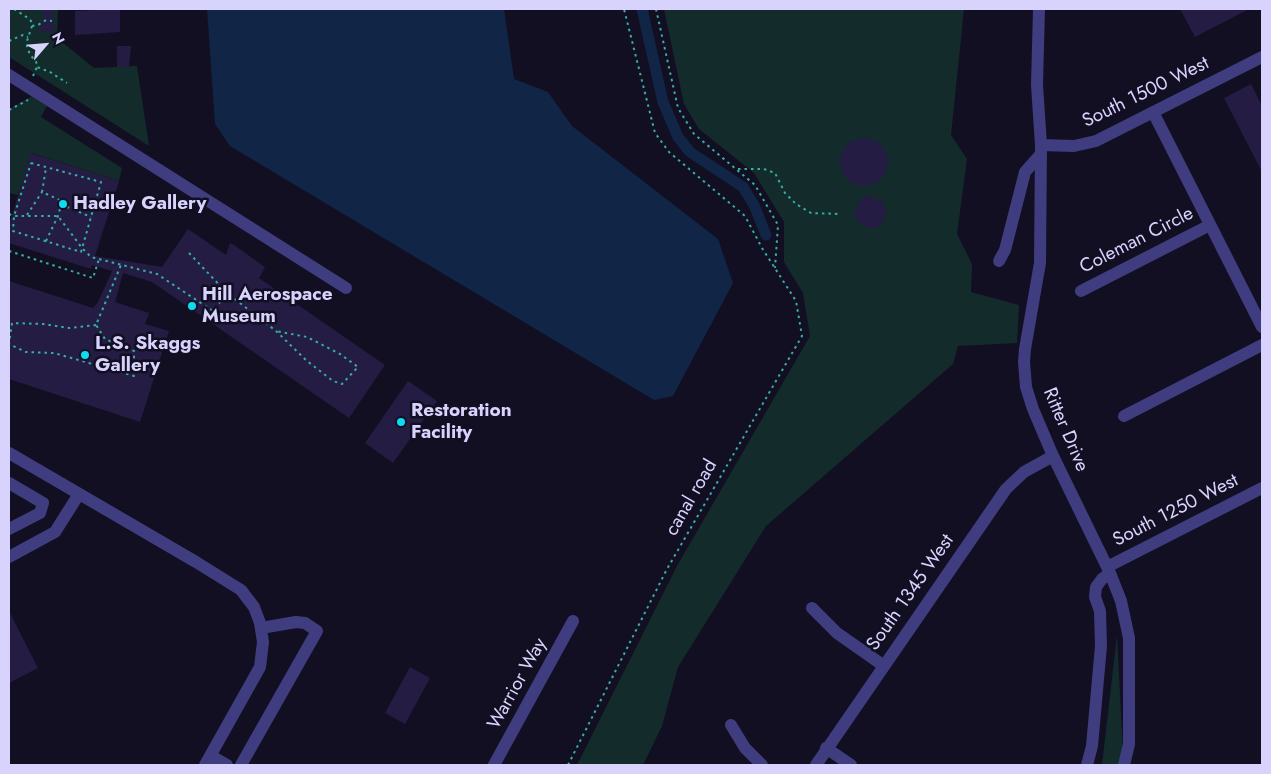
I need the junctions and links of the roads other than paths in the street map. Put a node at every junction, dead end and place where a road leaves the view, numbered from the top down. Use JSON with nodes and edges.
{"nodes":[{"id":1,"x":1039,"y":9,"type":"edge"},
{"id":2,"x":1262,"y":57,"type":"edge"},
{"id":3,"x":9,"y":75,"type":"edge"},
{"id":4,"x":1153,"y":112,"type":"junction"},
{"id":5,"x":1041,"y":150,"type":"junction"},
{"id":6,"x":1210,"y":225,"type":"junction"},
{"id":7,"x":999,"y":260,"type":"dead end"},
{"id":8,"x":346,"y":288,"type":"dead end"},
{"id":9,"x":1081,"y":291,"type":"dead end"},
{"id":10,"x":1262,"y":327,"type":"edge"},
{"id":11,"x":1262,"y":345,"type":"edge"},
{"id":12,"x":1124,"y":416,"type":"dead end"},
{"id":13,"x":9,"y":453,"type":"edge"},
{"id":14,"x":1052,"y":456,"type":"junction"},
{"id":15,"x":9,"y":483,"type":"edge"},
{"id":16,"x":1262,"y":488,"type":"edge"},
{"id":17,"x":79,"y":494,"type":"junction"},
{"id":18,"x":9,"y":529,"type":"edge"},
{"id":19,"x":9,"y":557,"type":"edge"},
{"id":20,"x":1109,"y":570,"type":"junction"},
{"id":21,"x":812,"y":608,"type":"dead end"},
{"id":22,"x":573,"y":621,"type":"dead end"},
{"id":23,"x":261,"y":628,"type":"junction"},
{"id":24,"x":884,"y":666,"type":"junction"},
{"id":25,"x":731,"y":726,"type":"dead end"},
{"id":26,"x":826,"y":748,"type":"junction"},
{"id":27,"x":208,"y":760,"type":"edge"},
{"id":28,"x":227,"y":765,"type":"edge"},
{"id":29,"x":241,"y":765,"type":"edge"},
{"id":30,"x":494,"y":765,"type":"edge"},
{"id":31,"x":762,"y":765,"type":"edge"},
{"id":32,"x":816,"y":765,"type":"edge"},
{"id":33,"x":851,"y":765,"type":"edge"},
{"id":34,"x":1087,"y":765,"type":"edge"},
{"id":35,"x":1124,"y":765,"type":"edge"}],
"edges":[{"from":1,"to":5,"type":"street","name":"Ritter Drive"},
{"from":2,"to":4,"type":"street","name":"South 1500 West"},
{"from":3,"to":8,"type":"street"},
{"from":4,"to":5,"type":"street","name":"South 1500 West"},
{"from":4,"to":6,"type":"street"},
{"from":5,"to":7,"type":"street"},
{"from":5,"to":14,"type":"street","name":"Ritter Drive"},
{"from":6,"to":9,"type":"street","name":"Coleman Circle"},
{"from":6,"to":10,"type":"street"},
{"from":11,"to":12,"type":"street"},
{"from":13,"to":17,"type":"street"},
{"from":14,"to":20,"type":"street","name":"Ritter Drive"},
{"from":14,"to":24,"type":"street","name":"South 1345 West"},
{"from":15,"to":18,"type":"street"},
{"from":16,"to":20,"type":"street","name":"South 1250 West"},
{"from":17,"to":19,"type":"street"},
{"from":17,"to":23,"type":"street"},
{"from":20,"to":34,"type":"street"},
{"from":20,"to":35,"type":"street","name":"Ritter Drive"},
{"from":21,"to":24,"type":"street"},
{"from":22,"to":30,"type":"street","name":"Warrior Way"},
{"from":23,"to":27,"type":"street"},
{"from":23,"to":29,"type":"street"},
{"from":24,"to":26,"type":"street","name":"South 1345 West"},
{"from":25,"to":31,"type":"street"},
{"from":26,"to":32,"type":"street","name":"South 1345 West"},
{"from":26,"to":33,"type":"street"},
{"from":27,"to":28,"type":"street"}]}
